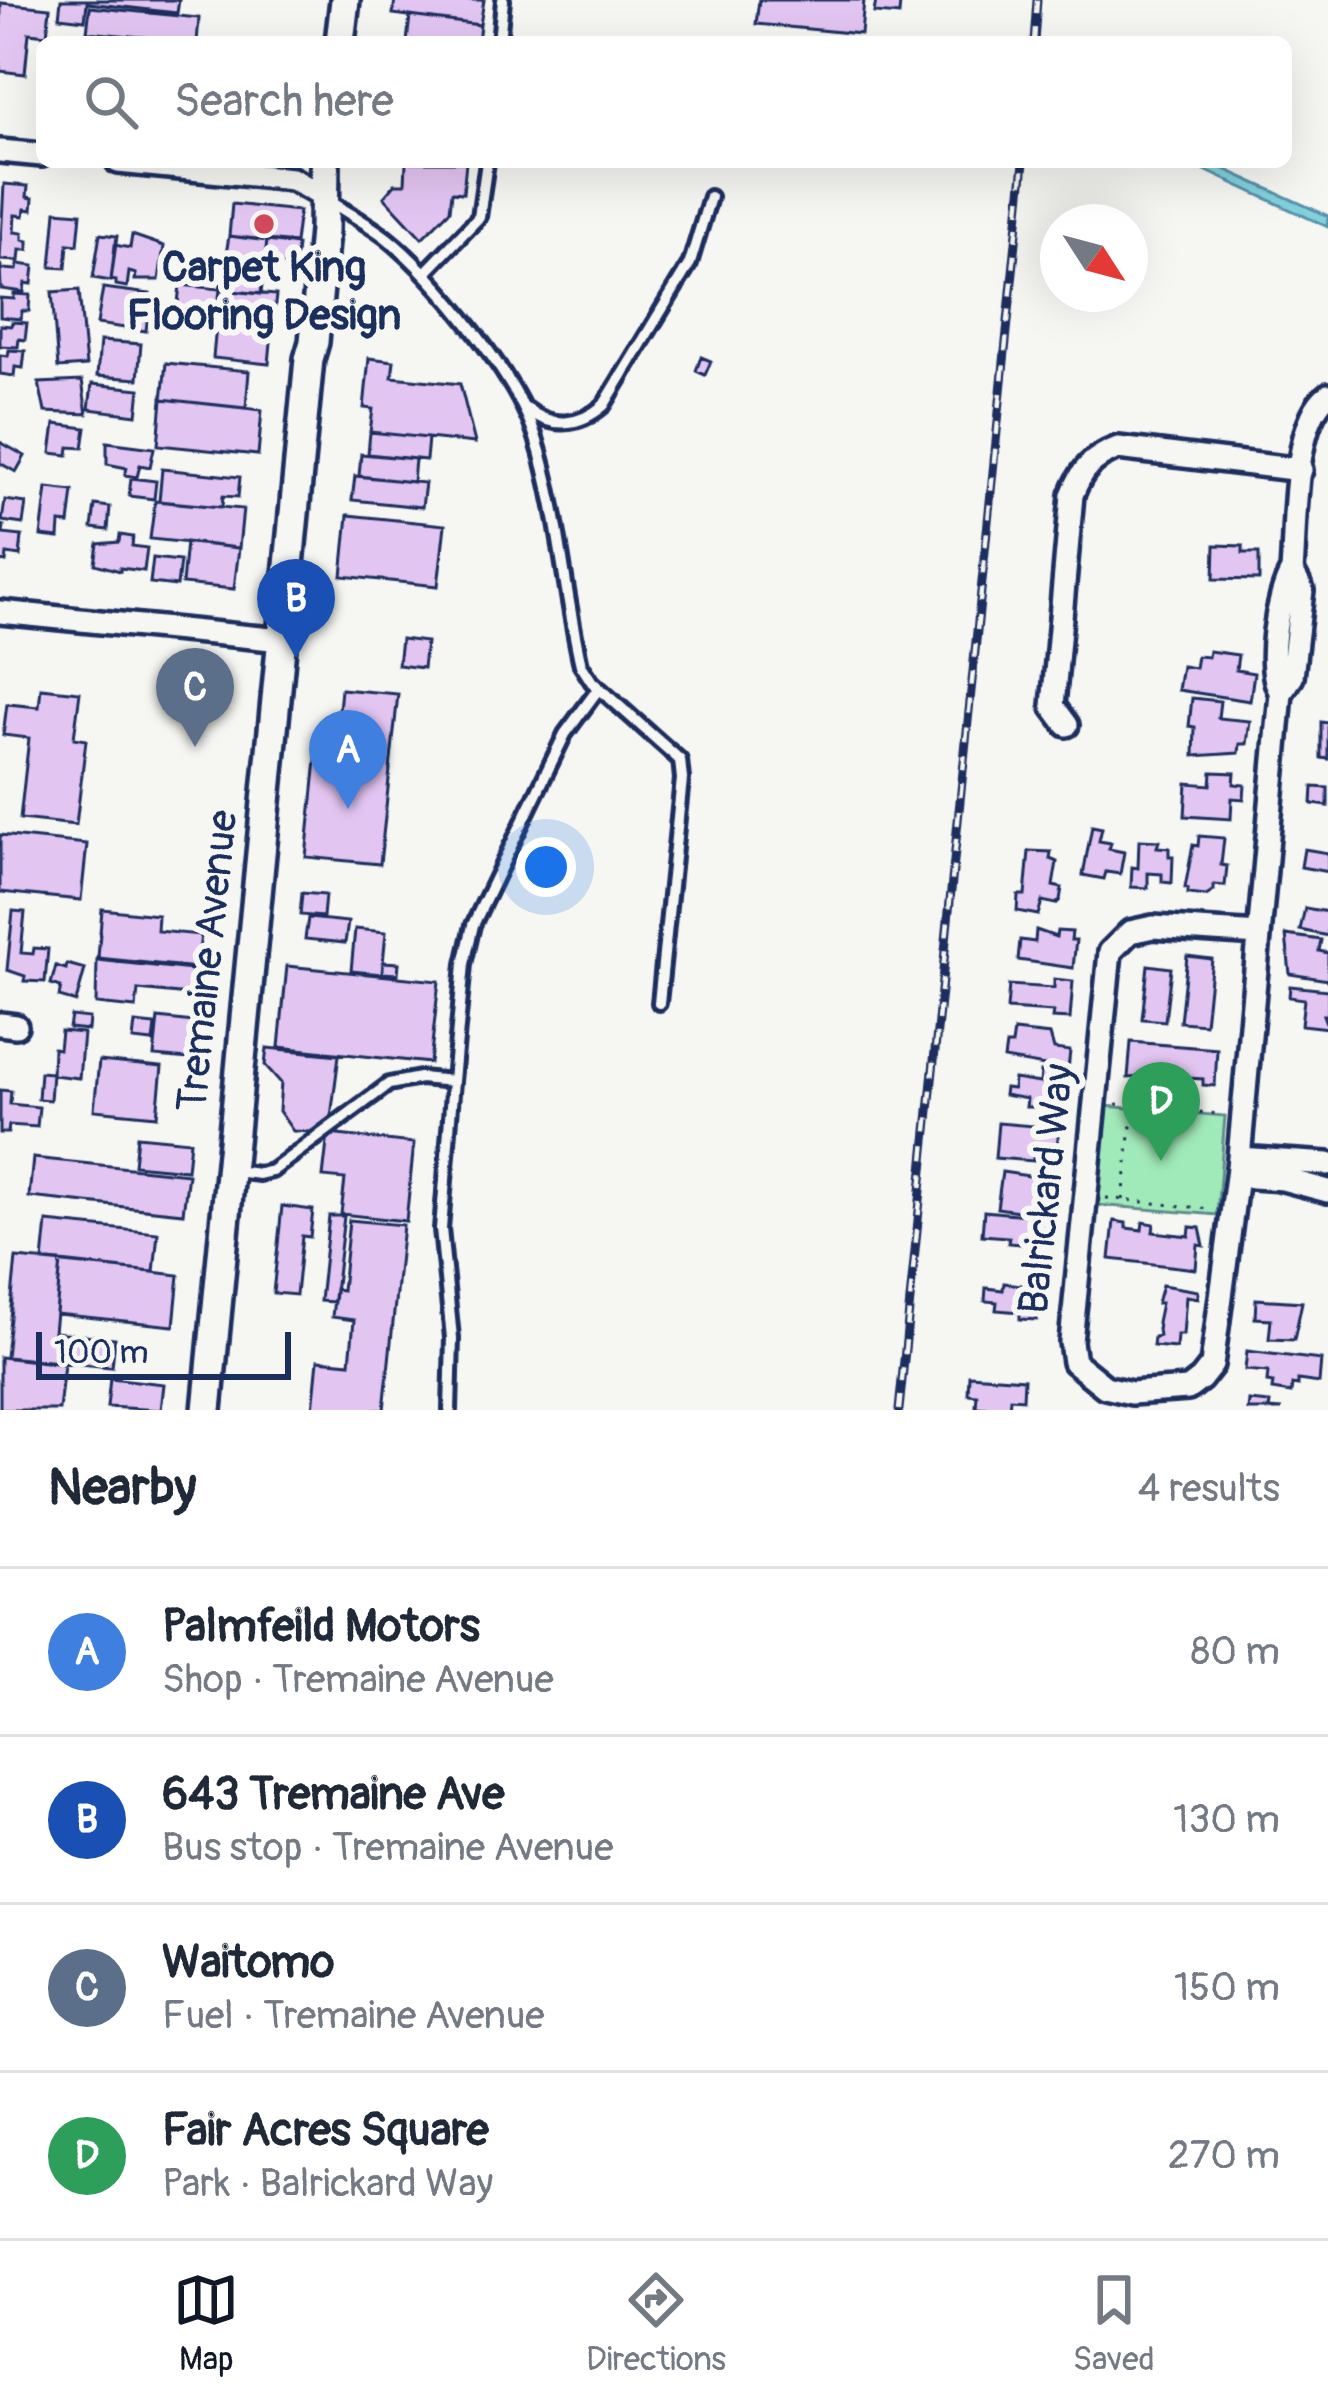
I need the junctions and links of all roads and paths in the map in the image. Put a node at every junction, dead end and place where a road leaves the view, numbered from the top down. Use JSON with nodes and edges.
{"nodes":[{"id":1,"x":345,"y":0,"type":"edge"},
{"id":2,"x":503,"y":0,"type":"edge"},
{"id":3,"x":341,"y":36,"type":"edge"},
{"id":4,"x":500,"y":36,"type":"edge"},
{"id":5,"x":0,"y":151,"type":"edge"},
{"id":6,"x":36,"y":154,"type":"edge"},
{"id":7,"x":179,"y":168,"type":"edge"},
{"id":8,"x":325,"y":168,"type":"edge"},
{"id":9,"x":486,"y":168,"type":"edge"},
{"id":10,"x":324,"y":196,"type":"junction"},
{"id":11,"x":710,"y":197,"type":"dead end"},
{"id":12,"x":425,"y":273,"type":"junction"},
{"id":13,"x":1328,"y":394,"type":"edge"},
{"id":14,"x":521,"y":403,"type":"junction"},
{"id":15,"x":1301,"y":470,"type":"junction"},
{"id":16,"x":0,"y":612,"type":"edge"},
{"id":17,"x":282,"y":640,"type":"junction"},
{"id":18,"x":599,"y":688,"type":"junction"},
{"id":19,"x":1067,"y":725,"type":"dead end"},
{"id":20,"x":1259,"y":934,"type":"junction"},
{"id":21,"x":659,"y":1003,"type":"dead end"},
{"id":22,"x":453,"y":1081,"type":"junction"},
{"id":23,"x":1116,"y":1104,"type":"dead end"},
{"id":24,"x":1133,"y":1106,"type":"junction"},
{"id":25,"x":1219,"y":1114,"type":"dead end"},
{"id":26,"x":1328,"y":1164,"type":"edge"},
{"id":27,"x":1238,"y":1167,"type":"junction"},
{"id":28,"x":230,"y":1170,"type":"junction"},
{"id":29,"x":1328,"y":1191,"type":"edge"},
{"id":30,"x":1106,"y":1198,"type":"dead end"},
{"id":31,"x":1123,"y":1200,"type":"junction"},
{"id":32,"x":1210,"y":1209,"type":"dead end"},
{"id":33,"x":1130,"y":1401,"type":"edge"},
{"id":34,"x":206,"y":1410,"type":"edge"},
{"id":35,"x":450,"y":1410,"type":"edge"}],
"edges":[{"from":1,"to":3,"type":"main road"},
{"from":2,"to":4,"type":"lane"},
{"from":5,"to":6,"type":"street"},
{"from":7,"to":10,"type":"street"},
{"from":8,"to":10,"type":"main road","name":"Tremaine Avenue"},
{"from":9,"to":12,"type":"lane"},
{"from":10,"to":12,"type":"lane"},
{"from":10,"to":17,"type":"main road","name":"Tremaine Avenue"},
{"from":11,"to":14,"type":"lane"},
{"from":12,"to":14,"type":"lane"},
{"from":13,"to":15,"type":"street","name":"Balrickard Way"},
{"from":14,"to":18,"type":"lane"},
{"from":15,"to":19,"type":"street"},
{"from":15,"to":20,"type":"street","name":"Balrickard Way"},
{"from":16,"to":17,"type":"street"},
{"from":17,"to":28,"type":"main road","name":"Tremaine Avenue"},
{"from":18,"to":21,"type":"lane"},
{"from":18,"to":22,"type":"lane"},
{"from":20,"to":27,"type":"street","name":"Balrickard Way"},
{"from":20,"to":33,"type":"street","name":"Balrickard Way"},
{"from":22,"to":28,"type":"lane"},
{"from":22,"to":35,"type":"lane"},
{"from":23,"to":24,"type":"path"},
{"from":24,"to":25,"type":"path"},
{"from":24,"to":31,"type":"path"},
{"from":26,"to":27,"type":"street"},
{"from":27,"to":29,"type":"street"},
{"from":27,"to":33,"type":"street","name":"Balrickard Way"},
{"from":28,"to":34,"type":"main road","name":"Tremaine Avenue"},
{"from":30,"to":31,"type":"path"},
{"from":31,"to":32,"type":"path"}]}
